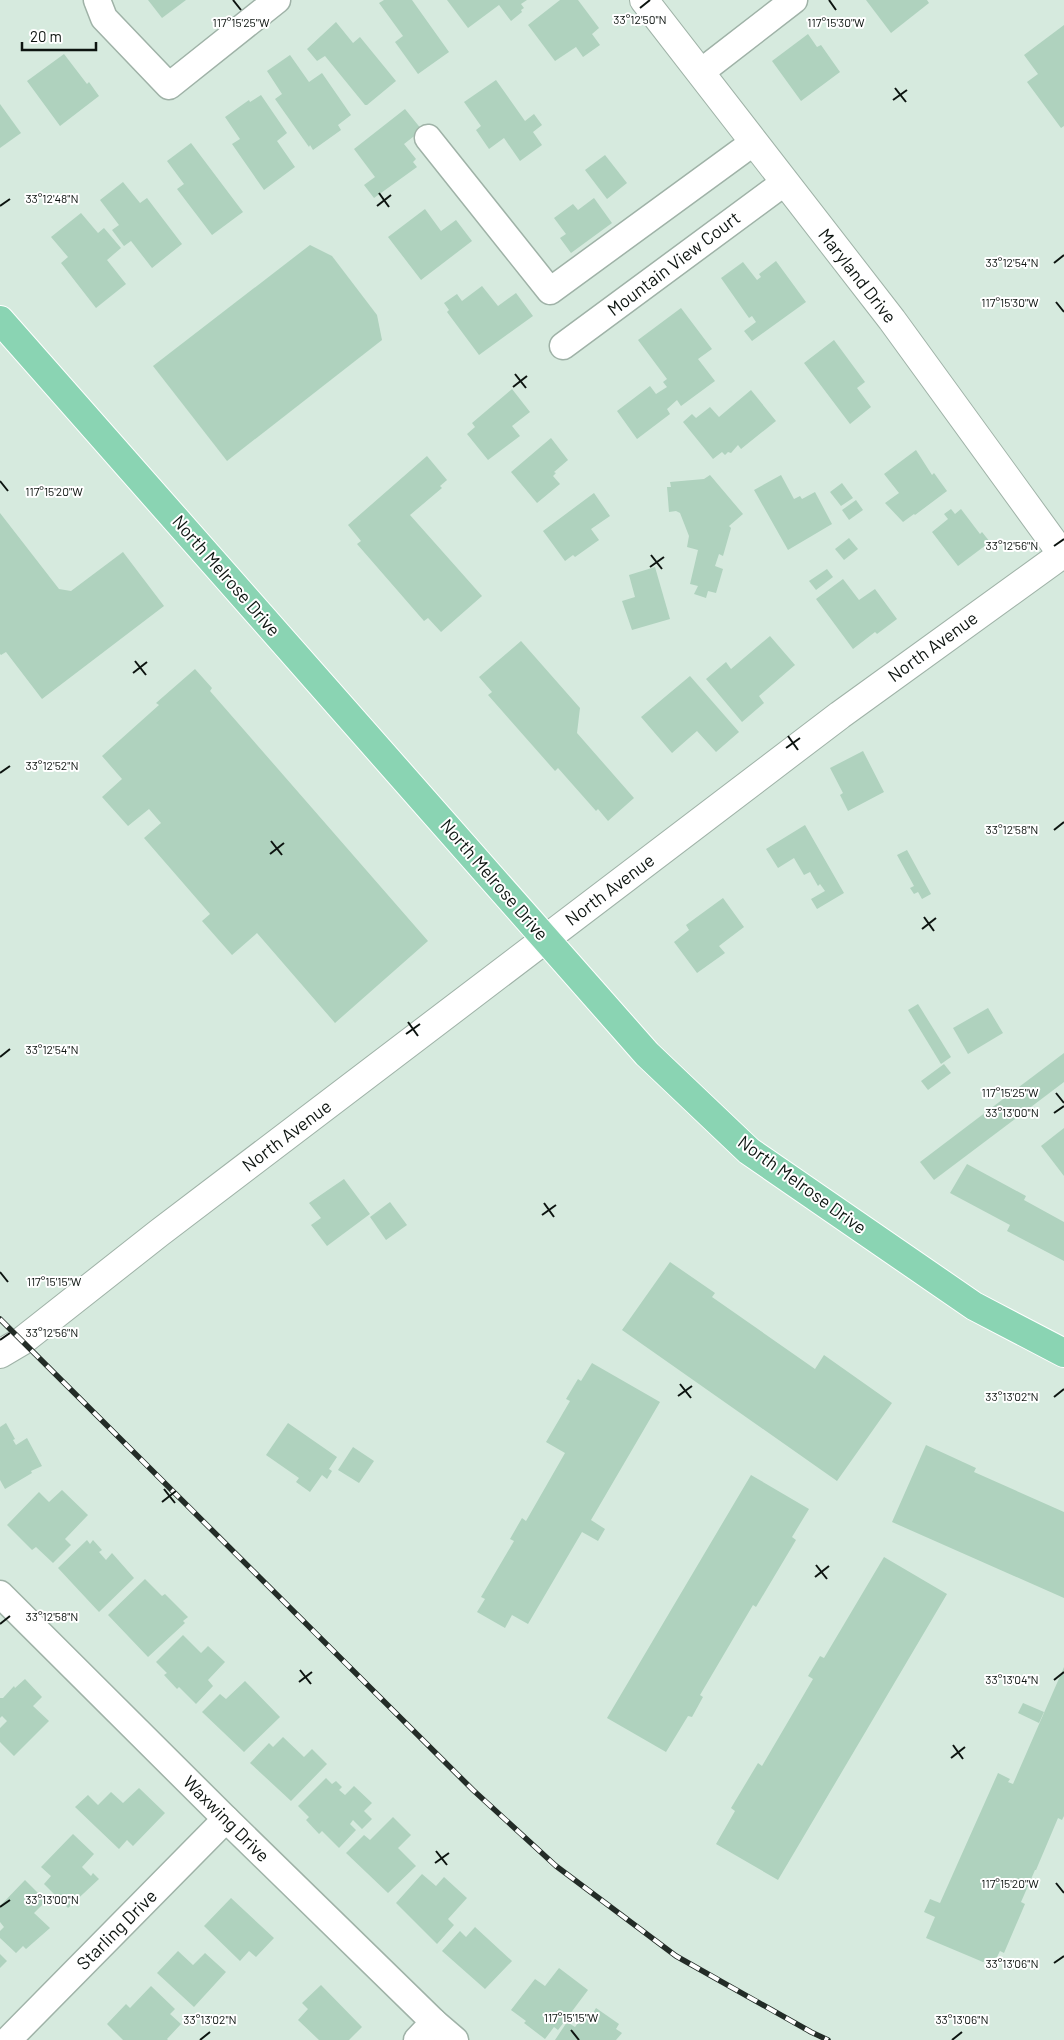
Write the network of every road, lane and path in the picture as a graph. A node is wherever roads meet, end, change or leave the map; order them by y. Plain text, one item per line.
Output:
1 (97, 0) edge
2 (276, 0) edge
3 (644, 0) edge
4 (794, 0) edge
5 (700, 72) junction
6 (428, 138) dead end
7 (754, 142) junction
8 (785, 182) junction
9 (0, 320) edge
10 (563, 346) dead end
11 (1063, 554) edge
12 (546, 939) junction
13 (1064, 1353) edge
14 (0, 1354) edge
15 (4, 1606) edge
16 (226, 1819) junction
17 (425, 2031) edge
18 (8, 2040) edge
19 (455, 2040) edge

1 - 2 street
3 - 5 main road, Maryland Drive
4 - 5 street
5 - 7 main road, Maryland Drive
6 - 7 street
7 - 8 main road, Maryland Drive
8 - 10 street, Mountain View Court
8 - 11 main road, Maryland Drive
9 - 12 main road, North Melrose Drive
11 - 12 main road, North Avenue
12 - 13 main road, North Melrose Drive
12 - 14 main road, North Avenue
15 - 16 street, Waxwing Drive
16 - 17 street, Waxwing Drive
16 - 18 street, Starling Drive
17 - 19 street, Waxwing Drive

